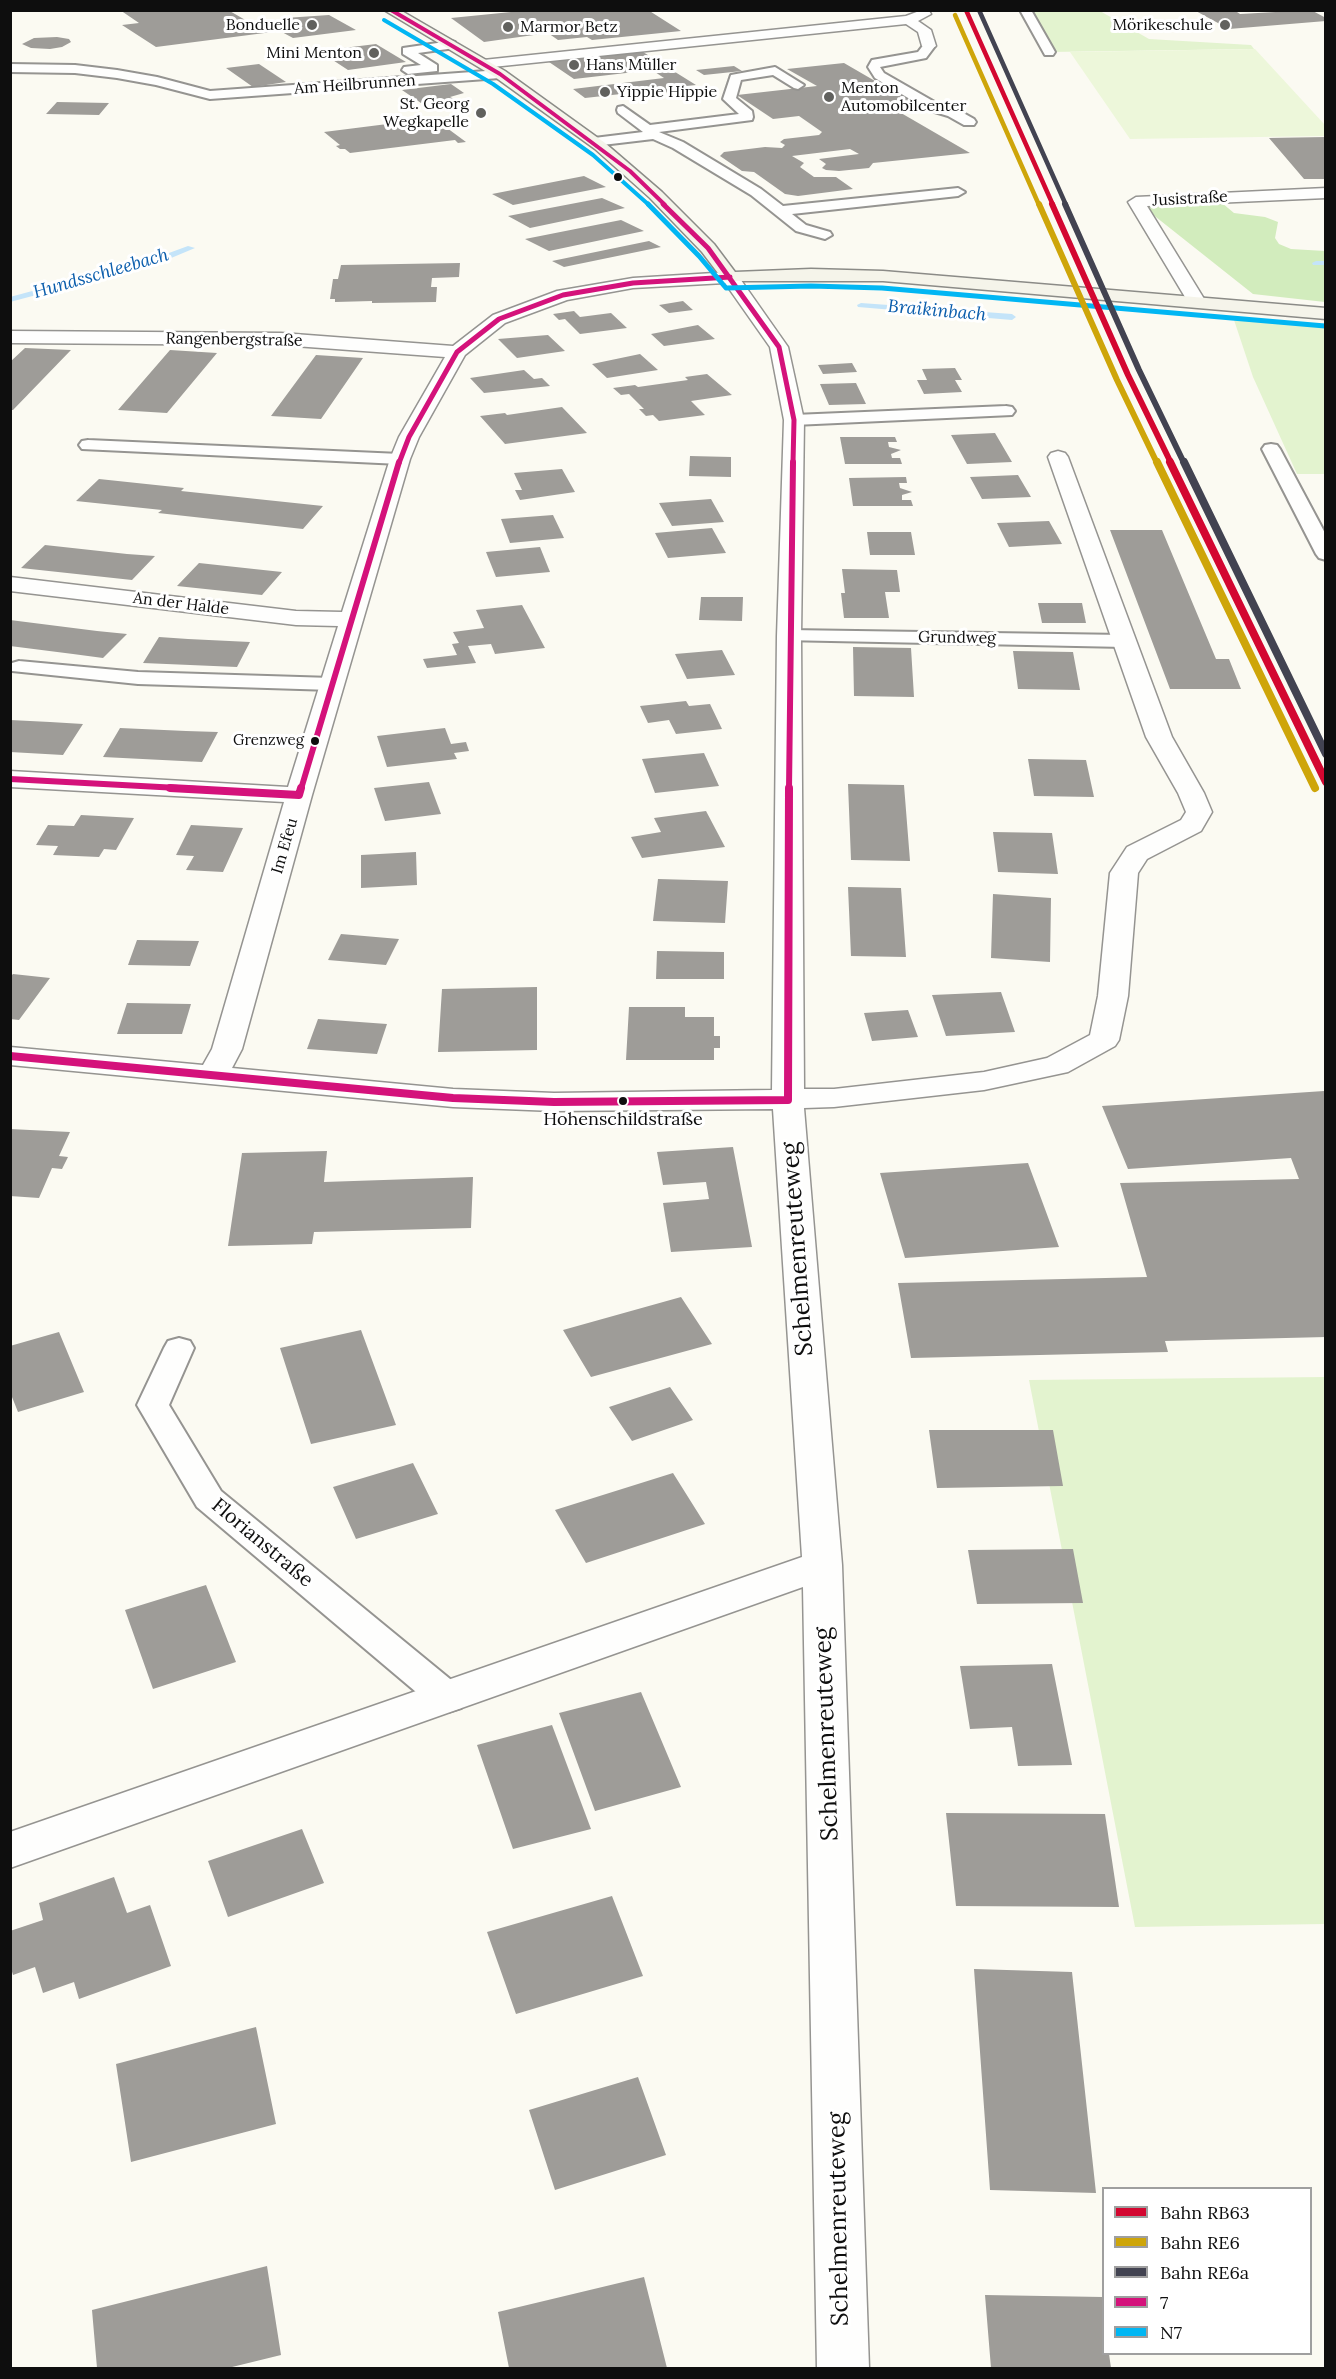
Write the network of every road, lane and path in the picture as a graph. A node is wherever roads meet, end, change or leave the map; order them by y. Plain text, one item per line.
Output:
1 (390, 10) edge
2 (1025, 10) edge
3 (924, 14) dead end
4 (908, 20) junction
5 (451, 45) junction
6 (929, 46) joint
7 (1049, 52) dead end
8 (483, 64) junction
9 (10, 68) edge
10 (500, 74) junction
11 (360, 80) junction
12 (798, 85) dead end
13 (373, 99) dead end
14 (623, 110) dead end
15 (969, 122) dead end
16 (651, 132) junction
17 (594, 142) junction
18 (958, 192) dead end
19 (1326, 193) edge
20 (781, 211) junction
21 (825, 235) dead end
22 (730, 277) junction
23 (1197, 302) junction
24 (1326, 314) edge
25 (10, 337) edge
26 (457, 352) junction
27 (1006, 411) dead end
28 (794, 420) junction
29 (88, 445) dead end
30 (1270, 449) dead end
31 (1058, 457) dead end
32 (400, 459) junction
33 (1326, 554) edge
34 (10, 584) edge
35 (352, 619) junction
36 (789, 636) junction
37 (1125, 641) junction
38 (19, 667) dead end
39 (332, 684) junction
40 (10, 779) edge
41 (299, 795) junction
42 (10, 1056) edge
43 (214, 1073) junction
44 (788, 1100) junction
45 (179, 1348) dead end
46 (822, 1565) junction
47 (448, 1698) junction
48 (10, 1850) edge
49 (843, 2368) edge

1 - 5 street
2 - 7 lane
3 - 4 street
4 - 6 street
4 - 8 street
5 - 8 street
5 - 11 lane
6 - 15 lane
8 - 10 street
9 - 11 lane, Am Heilbrunnen
10 - 11 lane, Am Heilbrunnen
10 - 17 street
11 - 13 lane
12 - 16 lane
14 - 16 lane
16 - 17 lane
16 - 20 lane
17 - 22 street
18 - 20 lane
19 - 23 street, Jusistraße
20 - 21 lane
22 - 23 street
22 - 26 street, Im Efeu
22 - 28 street
23 - 24 street
25 - 26 street, Rangenbergstraße
26 - 32 street, Im Efeu
27 - 28 lane
28 - 36 street
29 - 32 lane
30 - 33 lane
31 - 37 street
32 - 35 street, Im Efeu
34 - 35 street, An der Halde
35 - 39 street, Im Efeu
36 - 37 lane, Grundweg
36 - 44 street
37 - 44 street
38 - 39 lane
39 - 41 street, Im Efeu
40 - 41 street
41 - 43 street, Im Efeu
42 - 43 street
43 - 44 street
44 - 46 street, Schelmenreuteweg
45 - 47 lane, Florianstraße
46 - 47 street
46 - 49 street, Schelmenreuteweg
47 - 48 street

